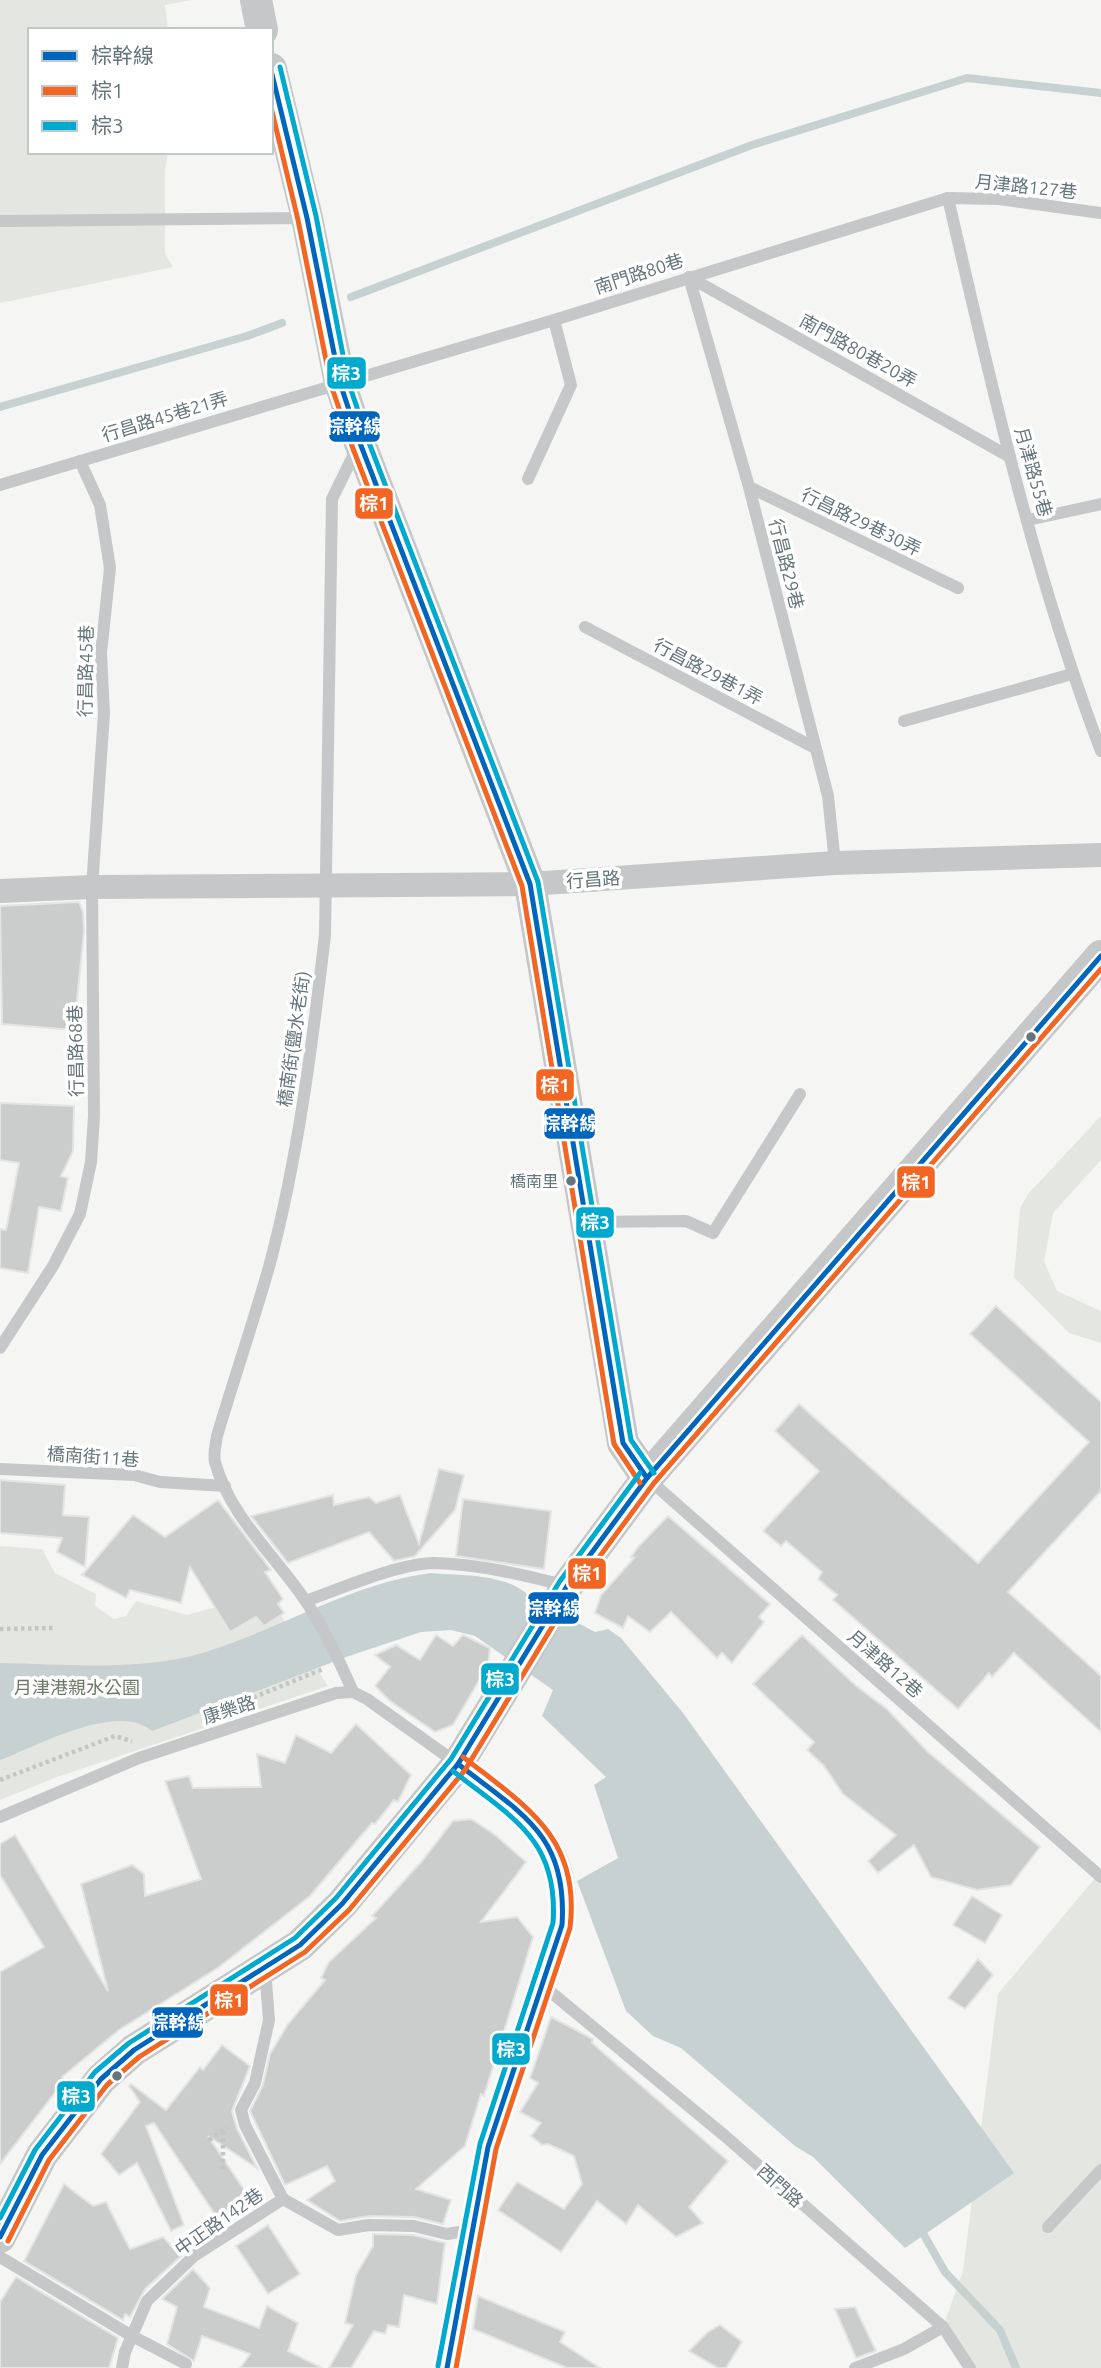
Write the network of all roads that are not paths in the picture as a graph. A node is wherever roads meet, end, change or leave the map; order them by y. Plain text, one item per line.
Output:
1 (256, 0) edge
2 (262, 28) edge
3 (273, 77) edge
4 (947, 198) junction
5 (1101, 213) edge
6 (307, 218) junction
7 (0, 221) edge
8 (689, 276) junction
9 (554, 320) junction
10 (340, 383) junction
11 (359, 443) junction
12 (1010, 457) junction
13 (80, 461) junction
14 (528, 480) dead end
15 (0, 485) edge
16 (749, 487) junction
17 (1101, 504) edge
18 (1028, 520) junction
19 (958, 588) dead end
20 (585, 627) dead end
21 (1072, 674) junction
22 (904, 721) dead end
23 (815, 748) junction
24 (1101, 751) edge
25 (1101, 855) edge
26 (835, 863) junction
27 (530, 884) junction
28 (325, 886) junction
29 (92, 887) junction
30 (0, 891) edge
31 (1101, 956) edge
32 (800, 1094) dead end
33 (587, 1222) junction
34 (0, 1348) edge
35 (0, 1469) edge
36 (647, 1478) junction
37 (225, 1486) junction
38 (567, 1586) junction
39 (307, 1604) junction
40 (353, 1692) junction
41 (466, 1754) junction
42 (0, 1817) edge
43 (1101, 1877) edge
44 (265, 1969) junction
45 (541, 1984) junction
46 (1101, 2170) edge
47 (283, 2199) junction
48 (1048, 2227) dead end
49 (472, 2230) junction
50 (0, 2237) edge
51 (0, 2257) edge
52 (943, 2327) junction
53 (132, 2336) junction
54 (187, 2364) dead end
55 (122, 2368) edge
56 (447, 2368) edge
57 (855, 2368) edge
58 (970, 2368) edge

1 - 2 street
3 - 6 street
4 - 5 lane, 月津路127巷
4 - 8 lane, 南門路80巷
4 - 12 lane, 月津路55巷
6 - 7 lane
6 - 10 street
8 - 9 lane, 南門路80巷
8 - 12 lane, 南門路80巷20弄
8 - 16 lane, 行昌路29巷
9 - 10 lane, 南門路80巷
9 - 14 lane
10 - 11 street
10 - 13 lane, 行昌路45巷21弄
11 - 27 street
11 - 28 lane, 橋南街(鹽水老街)
12 - 18 lane, 月津路55巷
13 - 15 lane, 行昌路45巷21弄
13 - 29 lane, 行昌路45巷
16 - 19 lane, 行昌路29巷30弄
16 - 23 lane, 行昌路29巷
17 - 18 lane
18 - 21 lane, 月津路55巷
20 - 23 lane, 行昌路29巷1弄
21 - 22 lane
21 - 24 lane, 月津路55巷
23 - 26 lane, 行昌路29巷
25 - 26 street, 行昌路
26 - 27 street, 行昌路
27 - 28 street, 行昌路
27 - 33 street
28 - 29 street, 行昌路
28 - 37 lane, 橋南街(鹽水老街)
29 - 30 street, 行昌路
29 - 34 lane, 行昌路68巷
31 - 36 street
32 - 33 lane
33 - 36 street
35 - 37 lane, 橋南街11巷
36 - 38 street
36 - 43 lane, 月津路12巷
37 - 39 lane, 橋南街(鹽水老街)
38 - 39 lane
38 - 41 street
39 - 40 lane, 橋南街(鹽水老街)
40 - 41 lane
40 - 42 lane, 康樂路
41 - 44 street
41 - 45 street
44 - 47 lane, 中正路142巷
44 - 50 street
45 - 49 street
45 - 52 lane, 西門路
46 - 48 lane
47 - 49 lane
47 - 53 lane, 中正路142巷
49 - 56 street
51 - 53 lane
52 - 57 lane
52 - 58 lane, 西門路
53 - 54 lane
53 - 55 lane, 中正路142巷

